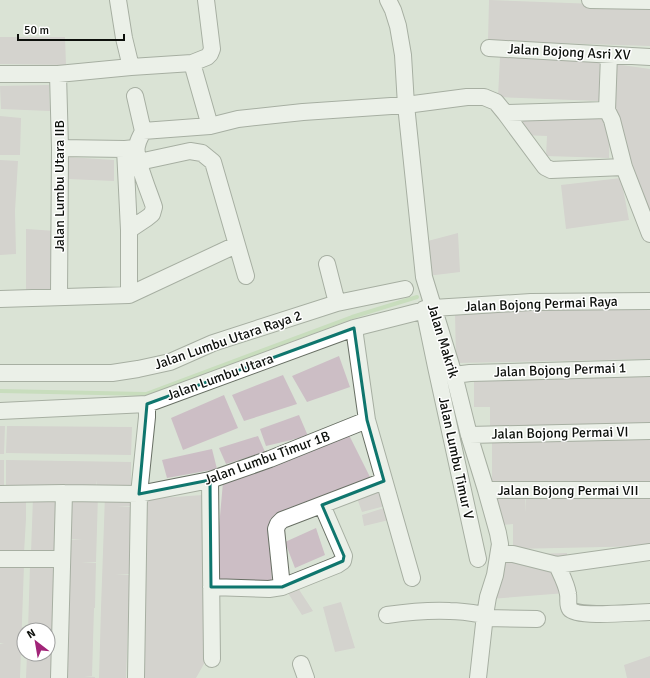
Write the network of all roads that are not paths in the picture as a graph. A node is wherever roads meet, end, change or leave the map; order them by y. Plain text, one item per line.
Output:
1 (118, 0) edge
2 (206, 0) edge
3 (388, 0) edge
4 (590, 0) edge
5 (650, 1) edge
6 (489, 48) dead end
7 (609, 55) junction
8 (650, 57) edge
9 (192, 63) junction
10 (131, 67) junction
11 (0, 74) edge
12 (58, 74) junction
13 (135, 96) dead end
14 (406, 105) junction
15 (607, 110) junction
16 (505, 113) junction
17 (210, 126) junction
18 (143, 131) junction
19 (60, 148) junction
20 (133, 153) junction
21 (624, 167) junction
22 (129, 230) junction
23 (650, 234) edge
24 (236, 245) junction
25 (327, 264) dead end
26 (246, 276) dead end
27 (405, 289) dead end
28 (129, 296) junction
29 (59, 297) junction
30 (0, 299) edge
31 (650, 301) edge
32 (337, 303) junction
33 (429, 309) junction
34 (354, 328) junction
35 (650, 368) edge
36 (0, 374) edge
37 (454, 375) junction
38 (147, 404) junction
39 (0, 411) edge
40 (367, 420) junction
41 (650, 431) edge
42 (469, 435) junction
43 (210, 480) junction
44 (384, 481) junction
45 (486, 490) junction
46 (650, 490) edge
47 (64, 493) junction
48 (0, 494) edge
49 (140, 494) junction
50 (322, 505) junction
51 (650, 552) edge
52 (499, 554) junction
53 (62, 559) junction
54 (478, 559) dead end
55 (0, 560) edge
56 (557, 565) junction
57 (412, 578) dead end
58 (211, 587) junction
59 (282, 587) junction
60 (650, 612) edge
61 (387, 615) dead end
62 (485, 616) junction
63 (537, 619) dead end
64 (212, 659) dead end
65 (59, 678) edge
66 (136, 678) edge
67 (478, 678) edge

1 - 10 street
2 - 9 street
3 - 14 street, Jalan Makrik
4 - 5 street
6 - 7 street, Jalan Bojong Asri XV
7 - 8 street, Jalan Bojong Asri XV
7 - 15 street
9 - 10 street
9 - 17 street
10 - 12 street
11 - 12 street
12 - 19 street, Jalan Lumbu Utara IIB
13 - 18 street
14 - 16 street
14 - 17 street
14 - 33 street, Jalan Makrik
15 - 16 street
15 - 21 street
16 - 21 street
17 - 18 street
18 - 20 street
19 - 20 street
19 - 29 street, Jalan Lumbu Utara IIB
20 - 22 street
20 - 22 street
20 - 24 street
21 - 23 street
22 - 28 street
24 - 26 street
24 - 28 street
25 - 32 street
27 - 32 street, Jalan Lumbu Utara Raya 2
28 - 29 street
29 - 30 street
31 - 33 street, Jalan Bojong Permai Raya
32 - 36 street, Jalan Lumbu Utara Raya 2
33 - 34 street, Jalan Lumbu Utara
33 - 37 street, Jalan Makrik
33 - 54 street, Jalan Lumbu Timur V
34 - 38 street, Jalan Lumbu Utara
34 - 40 street
35 - 37 street, Jalan Bojong Permai 1
37 - 42 street, Jalan Makrik
38 - 39 street, Jalan Lumbu Utara
38 - 49 street
40 - 43 street, Jalan Lumbu Timur 1B
40 - 44 street
41 - 42 street, Jalan Bojong Permai VI
42 - 45 street, Jalan Makrik
43 - 49 street, Jalan Lumbu Timur 1B
43 - 58 street
44 - 50 street
44 - 57 street
45 - 46 street, Jalan Bojong Permai VII
45 - 52 street, Jalan Makrik
47 - 48 street, Jalan Lumbu Timur 1B
47 - 49 street, Jalan Lumbu Timur 1B
47 - 53 street
49 - 66 street
50 - 59 street
50 - 59 street
51 - 56 street
52 - 56 street
52 - 62 street, Jalan Makrik
53 - 55 street
53 - 65 street
56 - 60 street
58 - 59 street
58 - 64 street
61 - 62 street
62 - 63 street
62 - 67 street, Jalan Makrik

